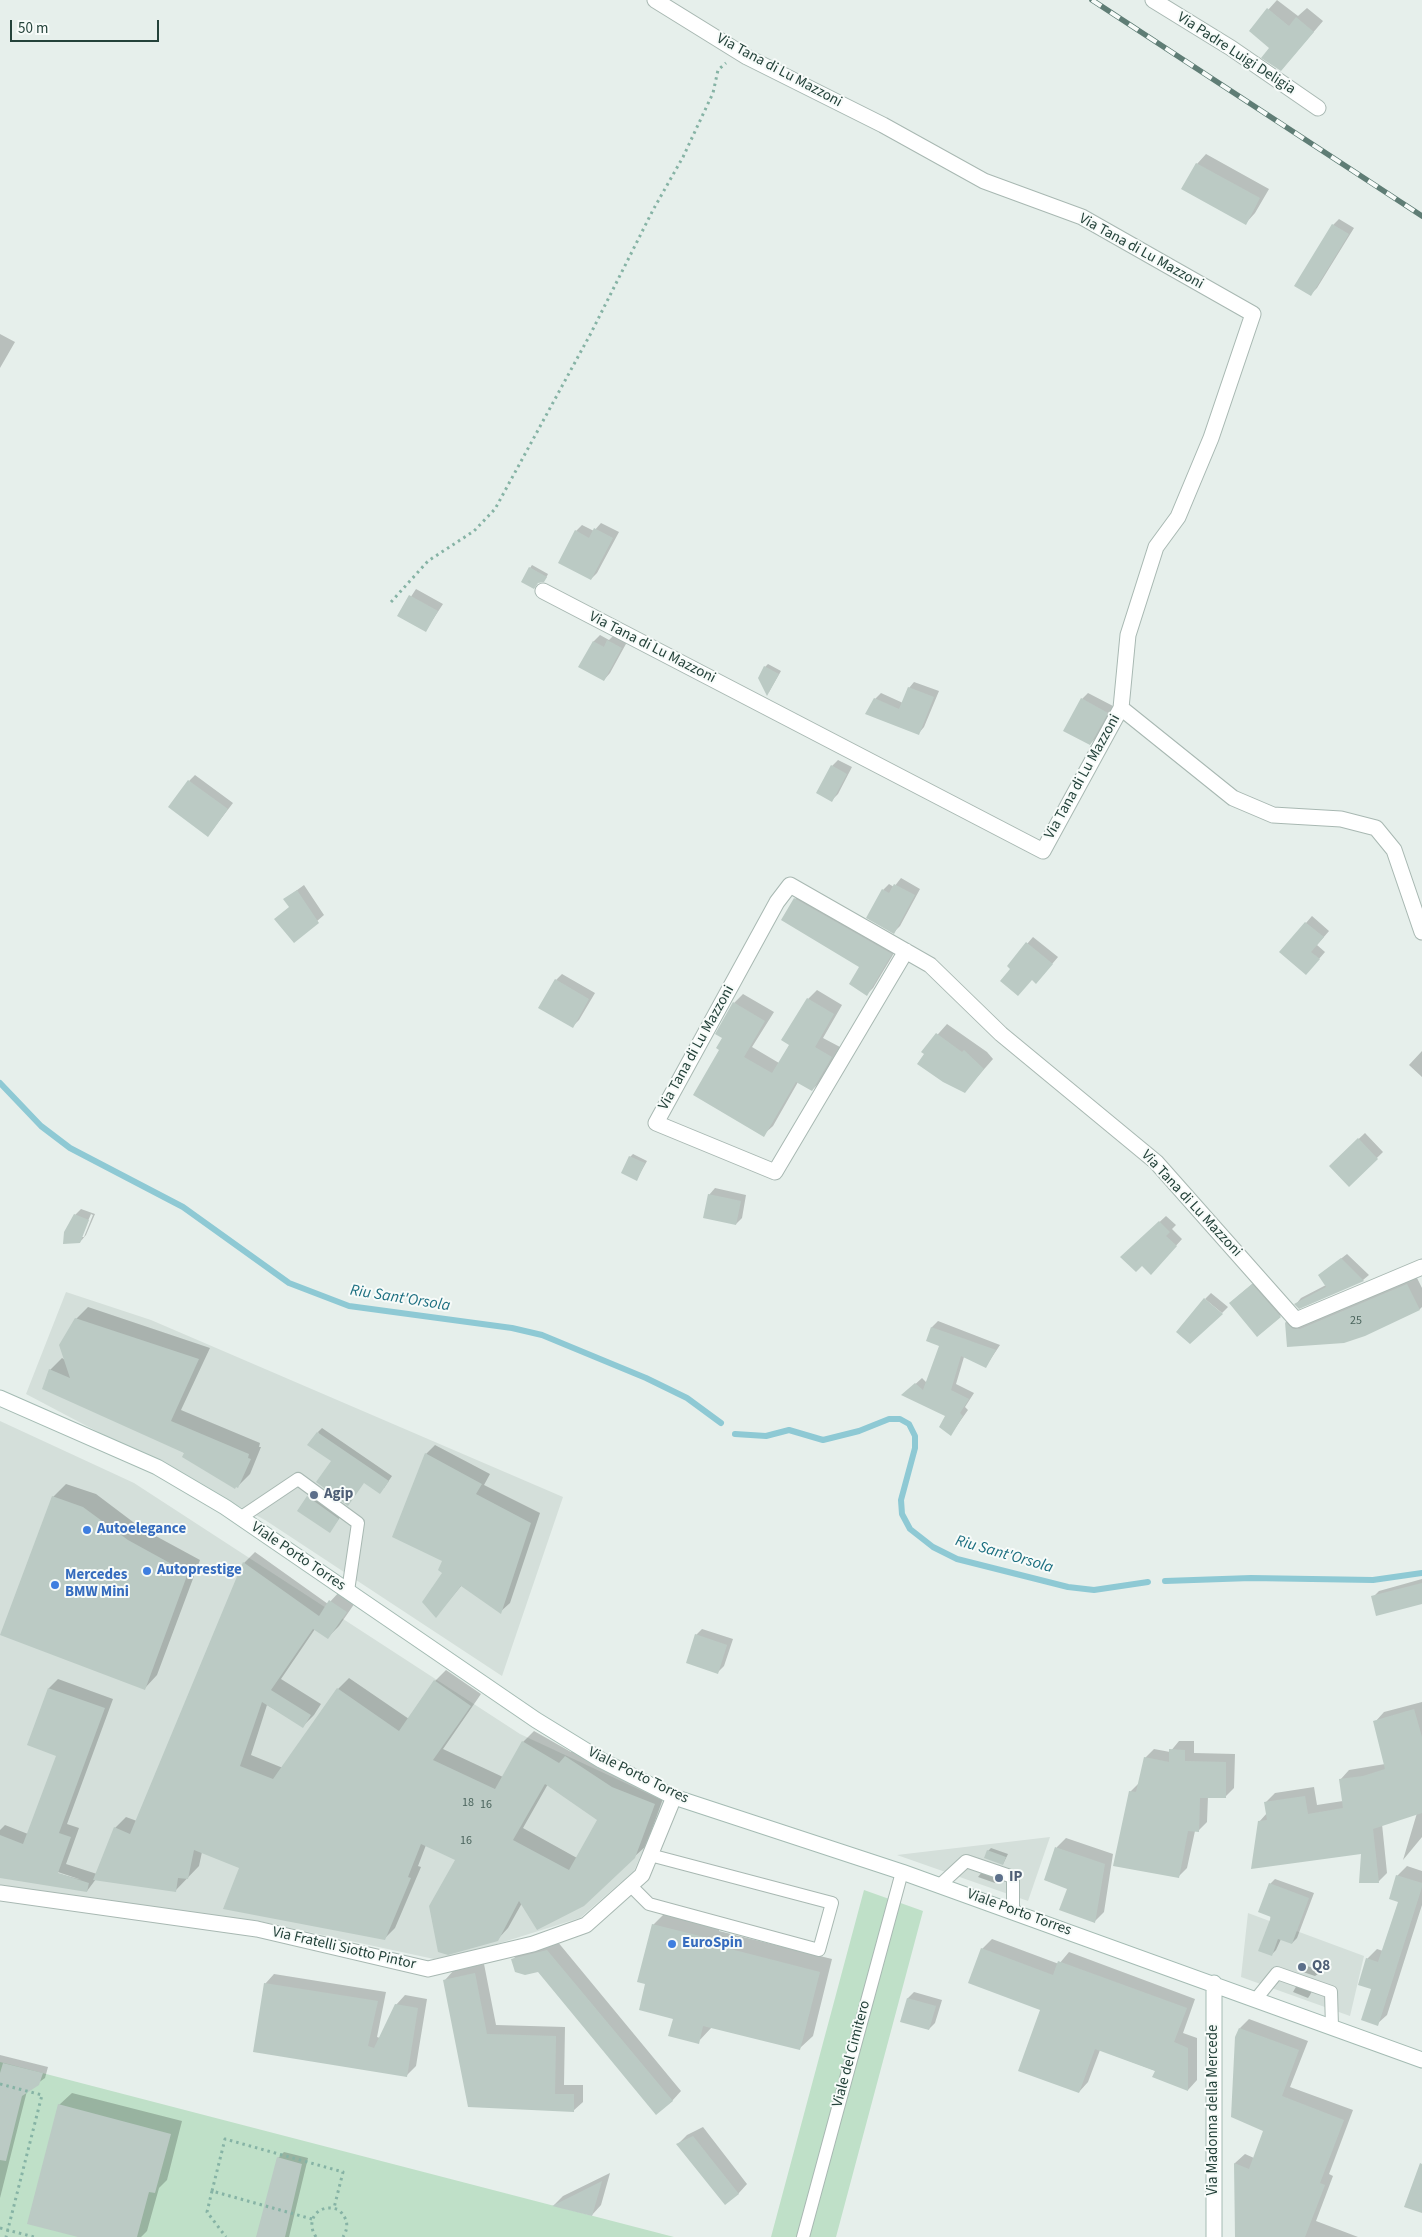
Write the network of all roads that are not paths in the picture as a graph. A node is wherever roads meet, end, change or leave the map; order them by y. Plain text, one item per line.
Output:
1 (655, 0) edge
2 (1153, 0) edge
3 (1318, 108) dead end
4 (543, 591) dead end
5 (1121, 708) junction
6 (1422, 932) edge
7 (906, 951) junction
8 (1422, 1268) edge
9 (0, 1398) edge
10 (240, 1518) junction
11 (348, 1591) junction
12 (674, 1797) junction
13 (650, 1855) junction
14 (902, 1872) junction
15 (630, 1885) junction
16 (940, 1885) junction
17 (0, 1893) edge
18 (1013, 1912) junction
19 (1214, 1983) junction
20 (1256, 1999) junction
21 (1332, 2027) junction
22 (1422, 2060) edge
23 (803, 2237) edge
24 (1214, 2237) edge

1 - 5 street, Via Tana di Lu Mazzoni
2 - 3 street, Via Padre Luigi Deligia
4 - 5 street, Via Tana di Lu Mazzoni
5 - 6 street, Via Tana di Lu Mazzoni
7 - 7 street, Via Tana di Lu Mazzoni
7 - 8 street, Via Tana di Lu Mazzoni
9 - 10 street, Viale Porto Torres
10 - 11 street, Viale Porto Torres
10 - 11 lane
11 - 12 street, Viale Porto Torres
12 - 13 street, Via Fratelli Siotto Pintor
12 - 14 street, Viale Porto Torres
13 - 15 street, Via Fratelli Siotto Pintor
13 - 15 lane
14 - 16 street, Viale Porto Torres
14 - 23 lane, Viale del Cimitero
15 - 17 street, Via Fratelli Siotto Pintor
16 - 18 street, Viale Porto Torres
16 - 18 lane
18 - 19 street, Viale Porto Torres
19 - 20 street, Viale Porto Torres
19 - 24 street, Via Madonna della Mercede
20 - 21 street, Viale Porto Torres
20 - 21 lane
21 - 22 street, Viale Porto Torres

